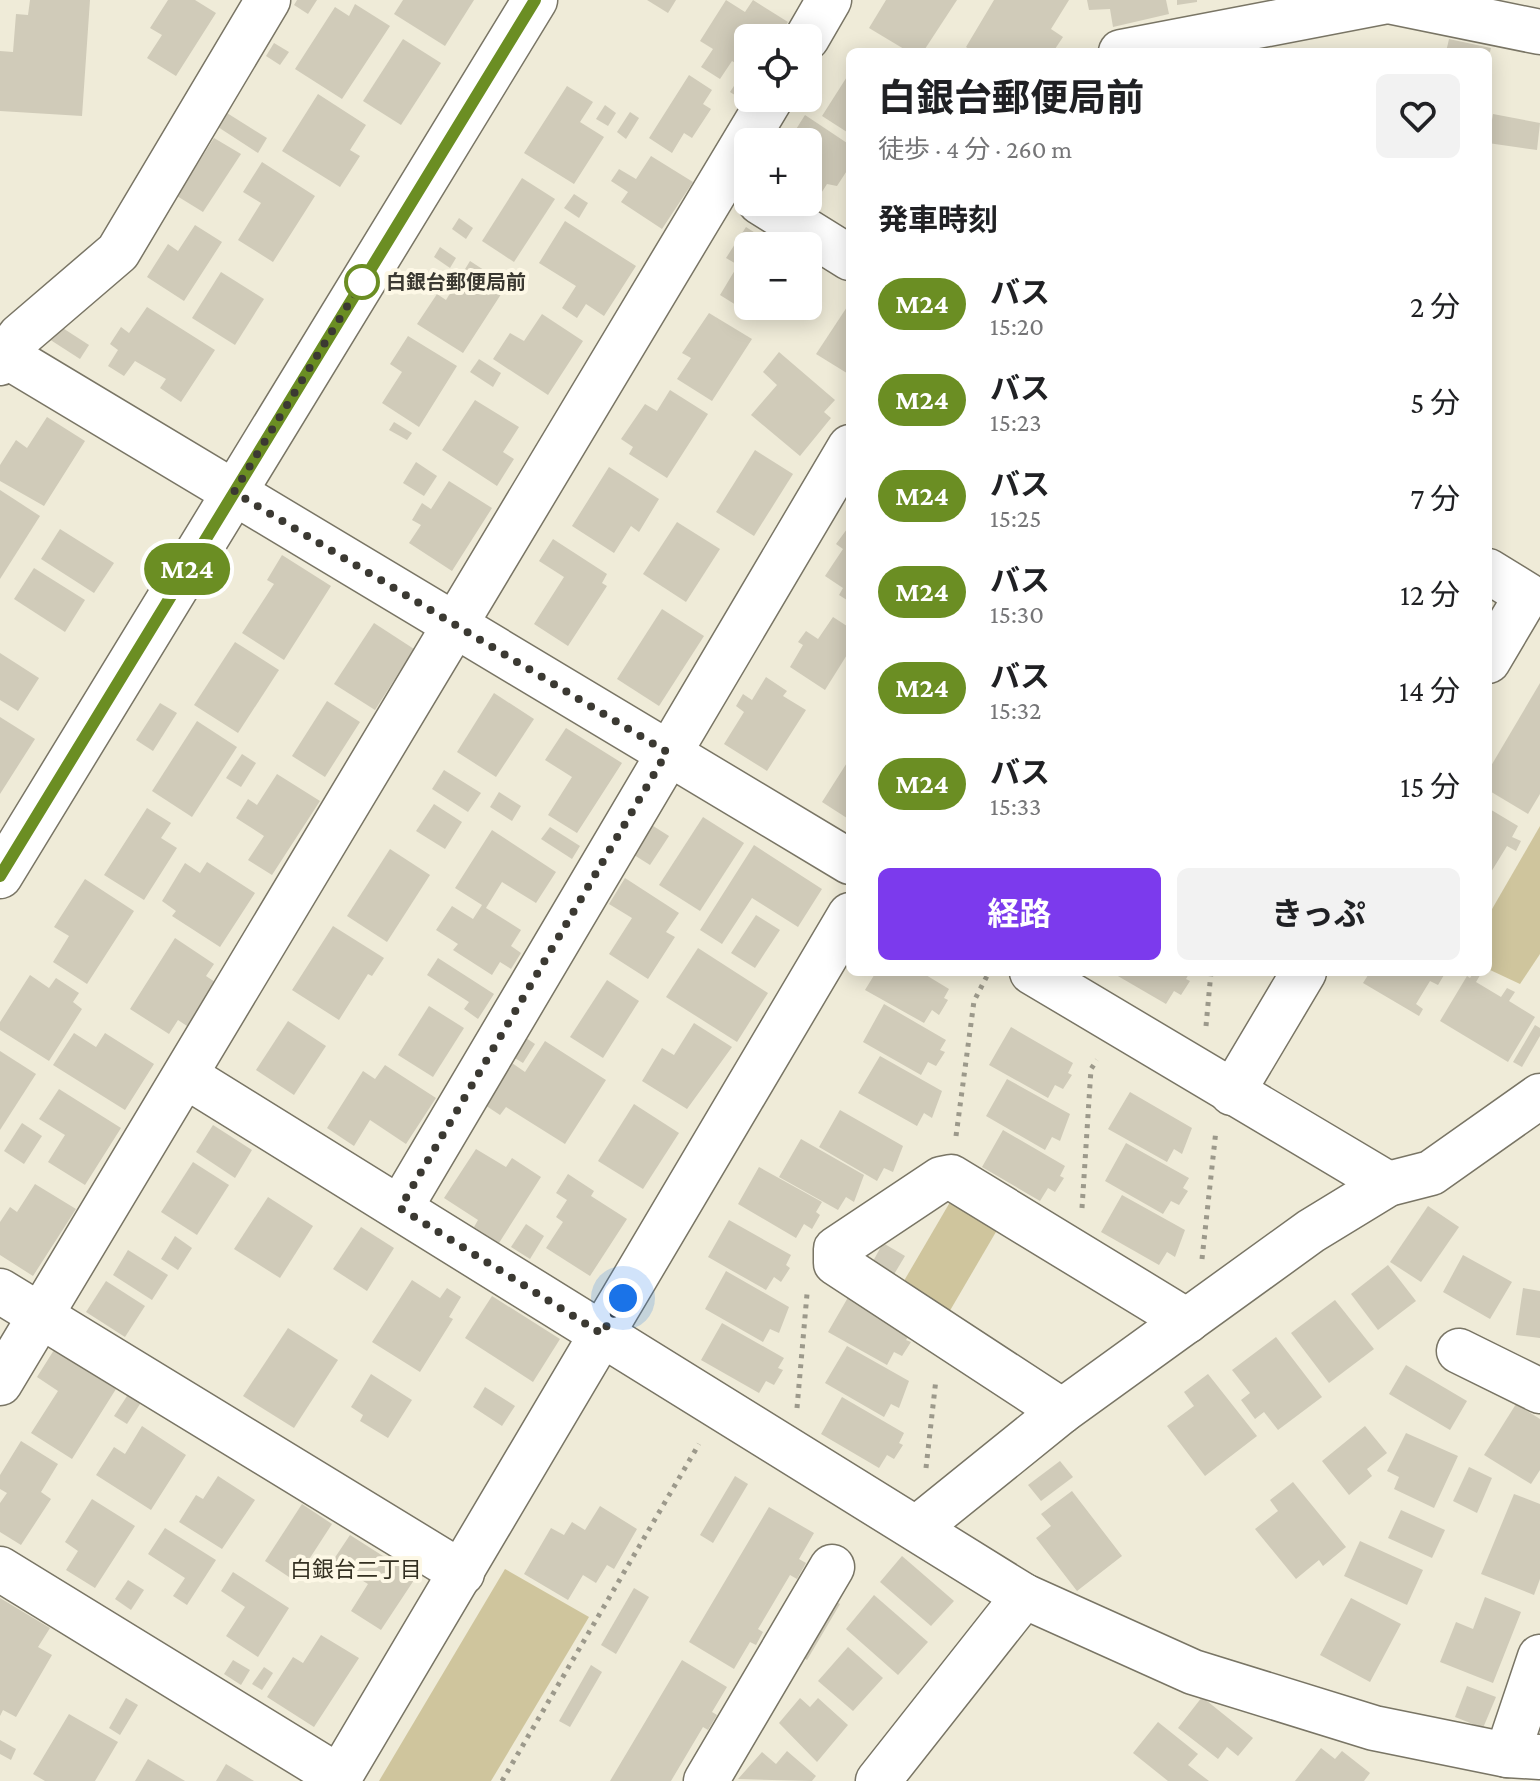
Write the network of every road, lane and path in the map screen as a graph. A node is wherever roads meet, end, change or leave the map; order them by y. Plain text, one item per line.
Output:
1 (268, 0) edge
2 (535, 0) edge
3 (829, 0) edge
4 (1276, 10) edge
5 (815, 24) edge
6 (1540, 32) edge
7 (1136, 48) edge
8 (734, 190) edge
9 (782, 216) edge
10 (846, 256) edge
11 (2, 357) edge
12 (846, 454) edge
13 (234, 492) junction
14 (1492, 573) edge
15 (456, 626) junction
16 (1492, 654) edge
17 (667, 752) junction
18 (846, 860) edge
19 (0, 876) edge
20 (846, 922) edge
21 (987, 976) edge
22 (1038, 976) edge
23 (1211, 976) edge
24 (1302, 976) edge
25 (1205, 1032) dead end
26 (1102, 1051) dead end
27 (186, 1076) junction
28 (1540, 1096) edge
29 (1224, 1109) junction
30 (951, 1177) junction
31 (1388, 1184) junction
32 (400, 1208) junction
33 (1078, 1255) junction
34 (836, 1263) junction
35 (0, 1291) edge
36 (40, 1316) junction
37 (1192, 1318) junction
38 (942, 1331) junction
39 (602, 1334) junction
40 (1459, 1351) dead end
41 (0, 1383) edge
42 (1540, 1391) edge
43 (720, 1408) junction
44 (1062, 1411) junction
45 (793, 1453) junction
46 (921, 1524) junction
47 (832, 1567) dead end
48 (0, 1569) edge
49 (462, 1573) junction
50 (1024, 1596) junction
51 (1540, 1657) edge
52 (1524, 1756) edge
53 (338, 1779) edge
54 (502, 1781) edge
55 (706, 1781) edge
56 (878, 1781) edge

1 - 11 street
2 - 13 street
3 - 5 street
4 - 6 street
4 - 7 street
8 - 15 street
9 - 10 street
11 - 13 street
12 - 17 street
13 - 15 street
13 - 19 street
14 - 16 street
15 - 17 street
15 - 27 street
17 - 18 street
17 - 32 street
20 - 39 street
21 - 30 path
22 - 29 street
23 - 25 path
24 - 29 street
26 - 33 path
27 - 32 street
27 - 36 street
28 - 31 street
29 - 31 street
29 - 37 path
30 - 33 street
30 - 34 street
31 - 37 street
32 - 39 street
33 - 37 street
34 - 38 street
34 - 45 path
35 - 36 street
36 - 41 street
36 - 49 street
37 - 44 street
38 - 44 street
38 - 46 path
39 - 43 street
39 - 49 street
40 - 42 street
43 - 45 street
43 - 54 path
44 - 46 street
45 - 46 street
46 - 50 street
47 - 55 street
48 - 53 street
49 - 53 street
50 - 52 street
50 - 56 street
51 - 52 street

